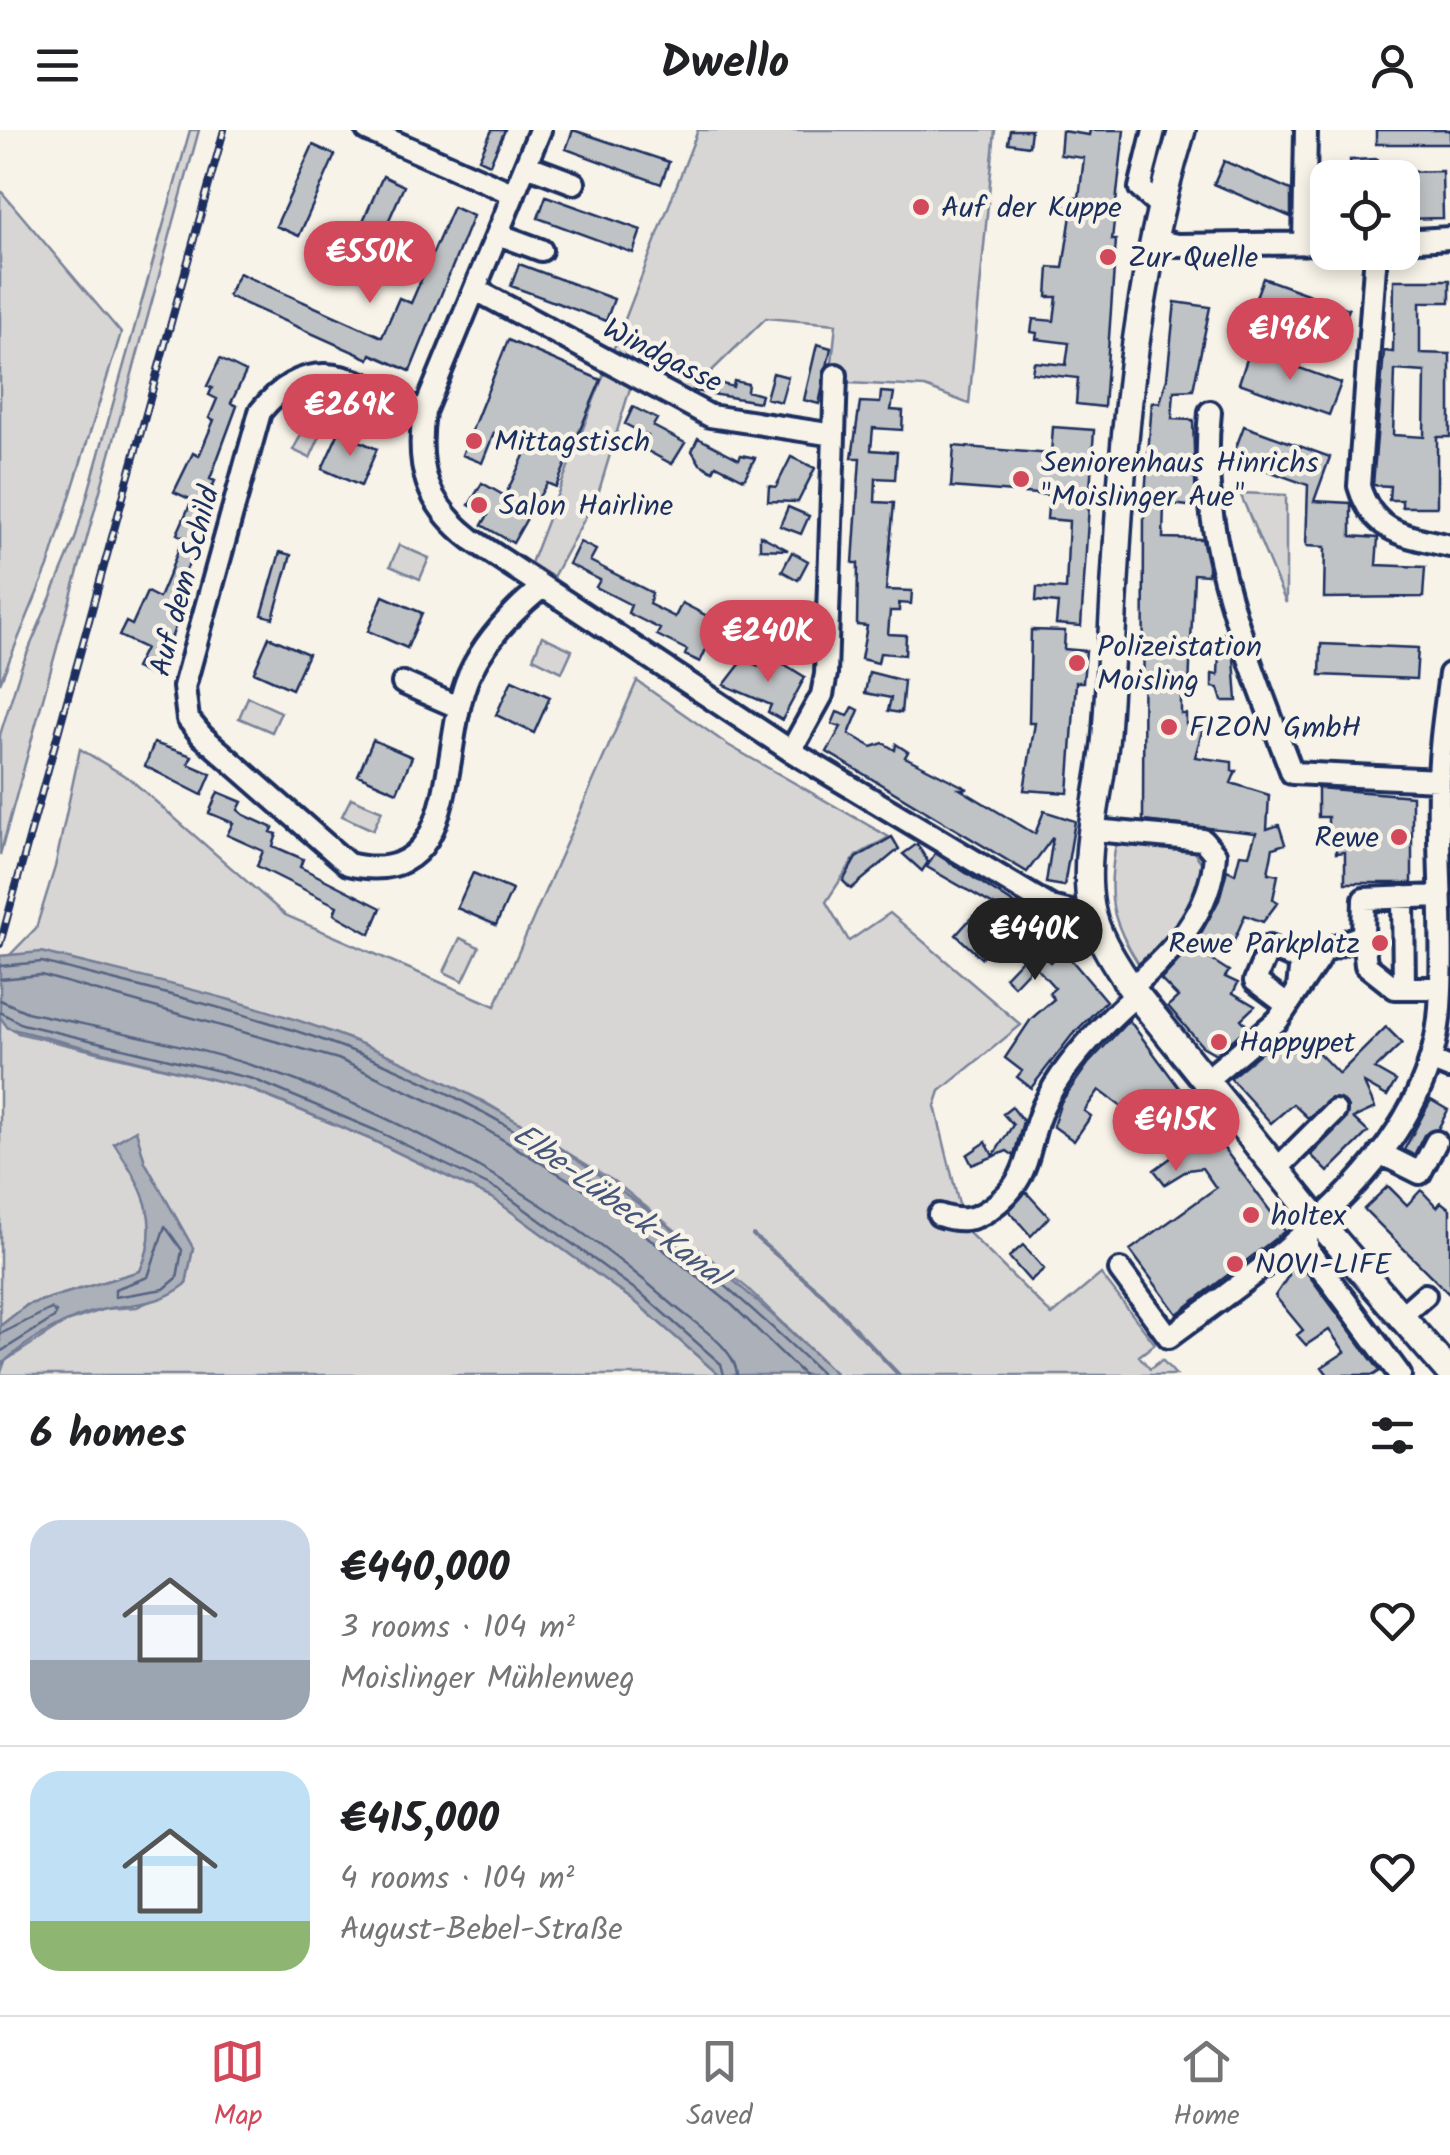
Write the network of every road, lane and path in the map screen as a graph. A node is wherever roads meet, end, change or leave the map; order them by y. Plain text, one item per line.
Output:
1 (367, 130) edge
2 (540, 130) edge
3 (1154, 130) edge
4 (1182, 130) edge
5 (1306, 130) edge
6 (526, 165) junction
7 (574, 183) dead end
8 (514, 194) junction
9 (1161, 207) junction
10 (498, 234) junction
11 (1450, 238) edge
12 (1153, 240) junction
13 (1420, 240) edge
14 (1304, 244) junction
15 (1310, 244) edge
16 (541, 250) dead end
17 (1375, 270) edge
18 (476, 290) junction
19 (836, 375) dead end
20 (424, 412) junction
21 (1210, 412) dead end
22 (834, 435) junction
23 (1450, 546) edge
24 (542, 587) junction
25 (1450, 674) edge
26 (403, 683) dead end
27 (458, 706) junction
28 (791, 751) junction
29 (1439, 780) junction
30 (1094, 830) junction
31 (1439, 896) junction
32 (1403, 898) junction
33 (1091, 910) junction
34 (1364, 935) junction
35 (1404, 988) junction
36 (1440, 988) junction
37 (1134, 992) junction
38 (1440, 1064) edge
39 (1206, 1081) junction
40 (1335, 1111) dead end
41 (1436, 1142) dead end
42 (1380, 1154) junction
43 (1277, 1169) junction
44 (1420, 1172) junction
45 (1441, 1182) dead end
46 (939, 1216) dead end
47 (1313, 1229) junction
48 (1120, 1270) dead end
49 (1424, 1296) dead end
50 (1400, 1317) junction
51 (1432, 1353) junction
52 (1450, 1372) edge
53 (1404, 1375) edge

1 - 8 street
2 - 6 street
3 - 9 street
4 - 9 main road
5 - 14 street
6 - 7 street
6 - 8 street
8 - 10 street
9 - 12 main road
10 - 16 street
10 - 18 street
11 - 13 street
12 - 14 street
12 - 30 main road
14 - 15 street
17 - 23 street
18 - 20 street
18 - 22 street, Windgasse
19 - 22 street
20 - 24 street
20 - 27 street, Auf dem Schild
21 - 29 street
22 - 28 street
24 - 27 street, Auf dem Schild
24 - 28 street
25 - 29 street
26 - 27 street
28 - 33 street
29 - 31 street
30 - 33 main road
30 - 37 street
31 - 32 street
31 - 36 street
32 - 34 street
32 - 35 street
33 - 37 main road
34 - 35 street
34 - 39 street
35 - 36 street
36 - 38 street
37 - 39 main road
37 - 46 street
38 - 42 street
39 - 43 main road
40 - 43 street
41 - 44 street
42 - 44 street
42 - 47 street
43 - 47 main road
44 - 45 street
47 - 48 street
47 - 50 main road
47 - 53 street
49 - 50 street
50 - 51 main road
51 - 52 main road
51 - 53 street

